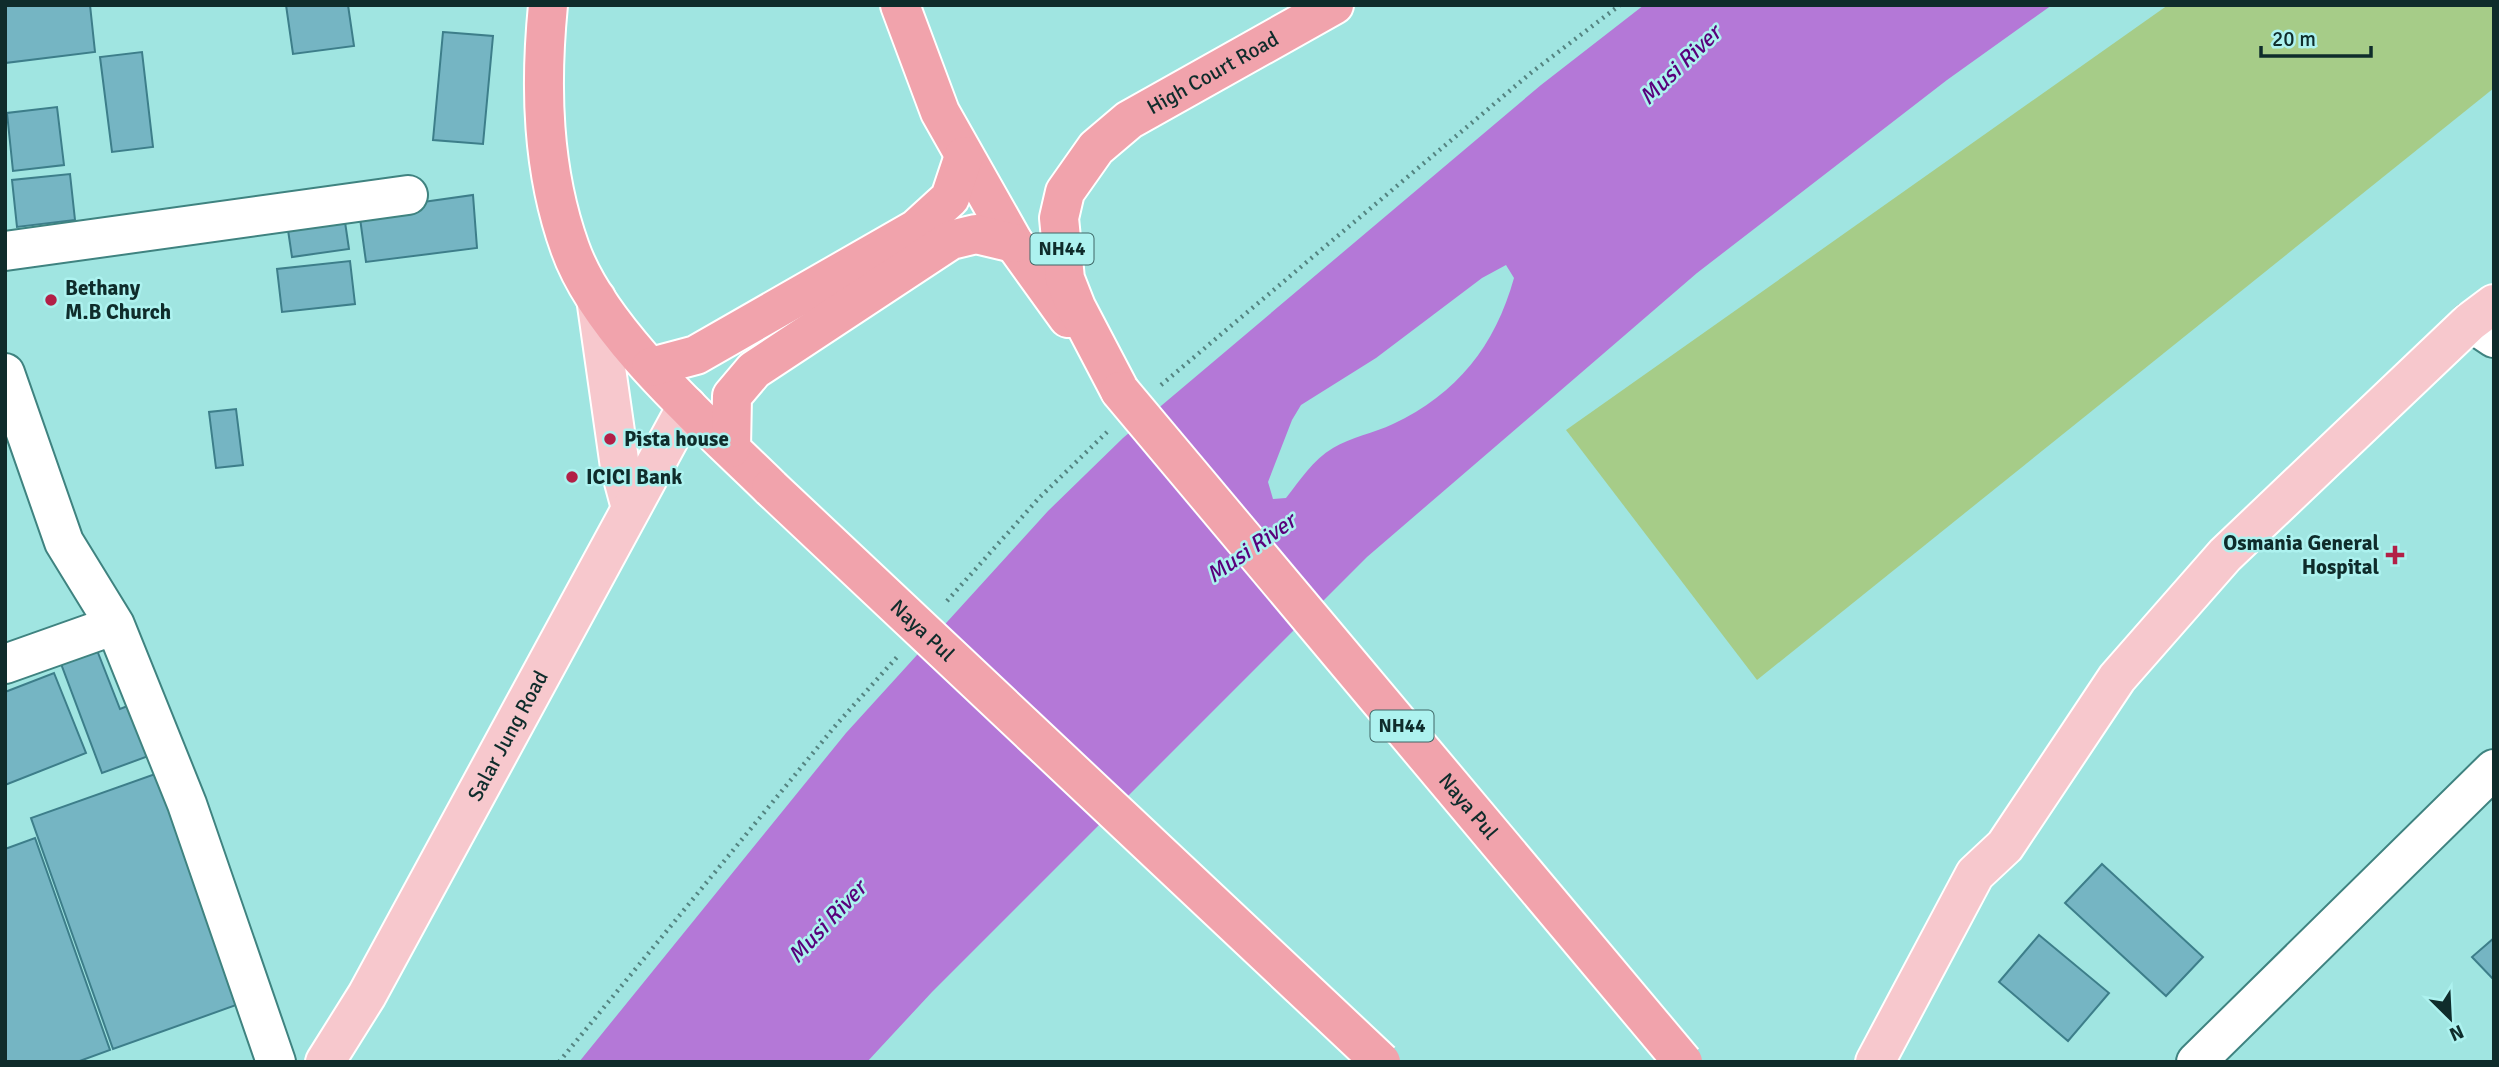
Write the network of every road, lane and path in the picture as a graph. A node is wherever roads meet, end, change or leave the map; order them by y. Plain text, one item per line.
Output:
1 (548, 5) edge
2 (900, 5) edge
3 (1334, 5) edge
4 (1620, 5) edge
5 (964, 156) junction
6 (408, 195) dead end
7 (1014, 243) junction
8 (5, 251) edge
9 (597, 298) junction
10 (2486, 321) edge
11 (651, 367) junction
12 (5, 373) edge
13 (1130, 402) junction
14 (687, 406) junction
15 (14, 427) edge
16 (731, 448) junction
17 (631, 508) junction
18 (937, 612) dead end
19 (115, 625) junction
20 (900, 653) dead end
21 (5, 664) edge
22 (2494, 769) edge
23 (2005, 846) junction
24 (276, 1062) edge
25 (325, 1062) edge
26 (559, 1062) edge
27 (1381, 1062) edge
28 (1684, 1062) edge
29 (1875, 1062) edge
30 (1904, 1062) edge
31 (2196, 1062) edge

1 - 9 highway, Naya Pul
2 - 5 highway
3 - 13 highway, High Court Road / NH44
4 - 13 path
5 - 7 highway, NH44
5 - 11 highway
6 - 8 street
7 - 13 highway
7 - 16 highway
9 - 11 highway, Naya Pul
9 - 17 main road
10 - 23 main road
11 - 14 highway, Naya Pul
12 - 15 street
13 - 18 path
13 - 28 highway, Naya Pul / NH44, bridge
14 - 16 highway, Naya Pul
14 - 17 main road, Salar Jung Road
15 - 19 street
16 - 27 highway, Naya Pul, bridge
17 - 25 main road, Salar Jung Road
19 - 21 street
19 - 24 street
20 - 26 path
22 - 31 street
23 - 29 main road
23 - 30 main road

